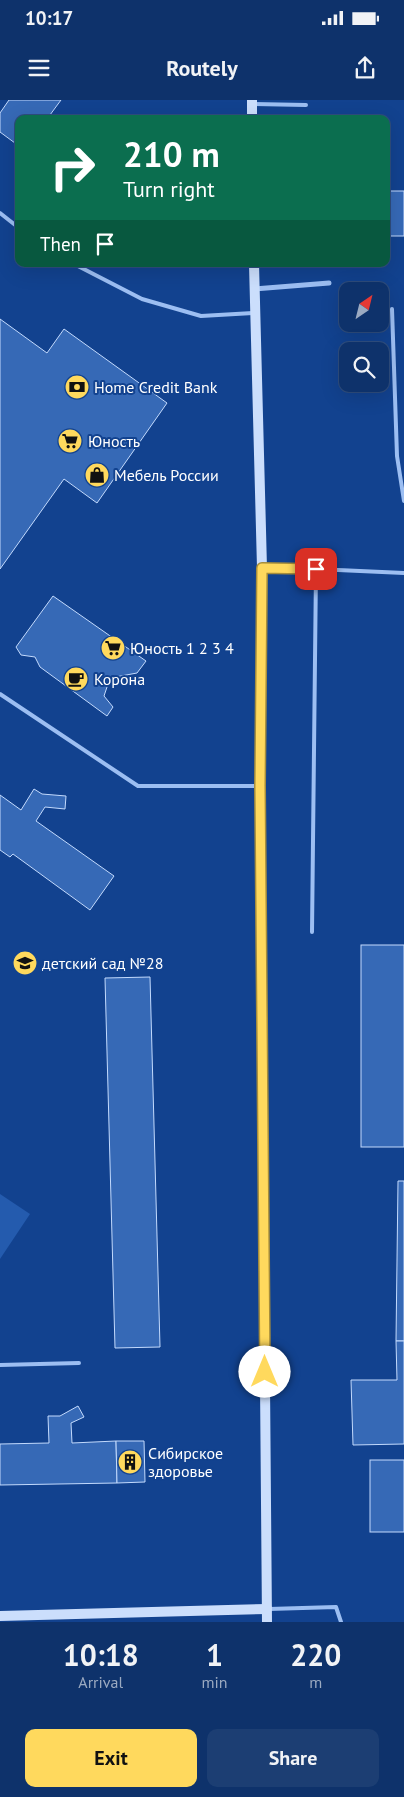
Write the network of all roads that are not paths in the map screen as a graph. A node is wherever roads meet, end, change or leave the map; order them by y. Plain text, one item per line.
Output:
1 (252, 102) edge
2 (306, 105) dead end
3 (252, 115) edge
4 (0, 213) edge
5 (15, 225) edge
6 (80, 267) edge
7 (254, 267) edge
8 (329, 283) dead end
9 (254, 289) junction
10 (392, 309) dead end
11 (254, 313) junction
12 (404, 501) edge
13 (262, 568) junction
14 (316, 569) junction
15 (404, 573) edge
16 (0, 694) edge
17 (260, 786) junction
18 (312, 932) dead end
19 (80, 1363) dead end
20 (0, 1365) edge
21 (267, 1609) junction
22 (0, 1616) edge
23 (267, 1622) edge
24 (340, 1622) edge

1 - 2 lane
1 - 3 main road
4 - 5 lane
6 - 11 lane
7 - 9 main road
8 - 9 street
9 - 11 main road
10 - 12 lane
11 - 13 main road
13 - 14 lane
13 - 17 main road
14 - 15 lane
14 - 18 lane
16 - 17 lane
17 - 21 main road
19 - 20 lane
21 - 22 main road
21 - 23 main road
21 - 24 lane

